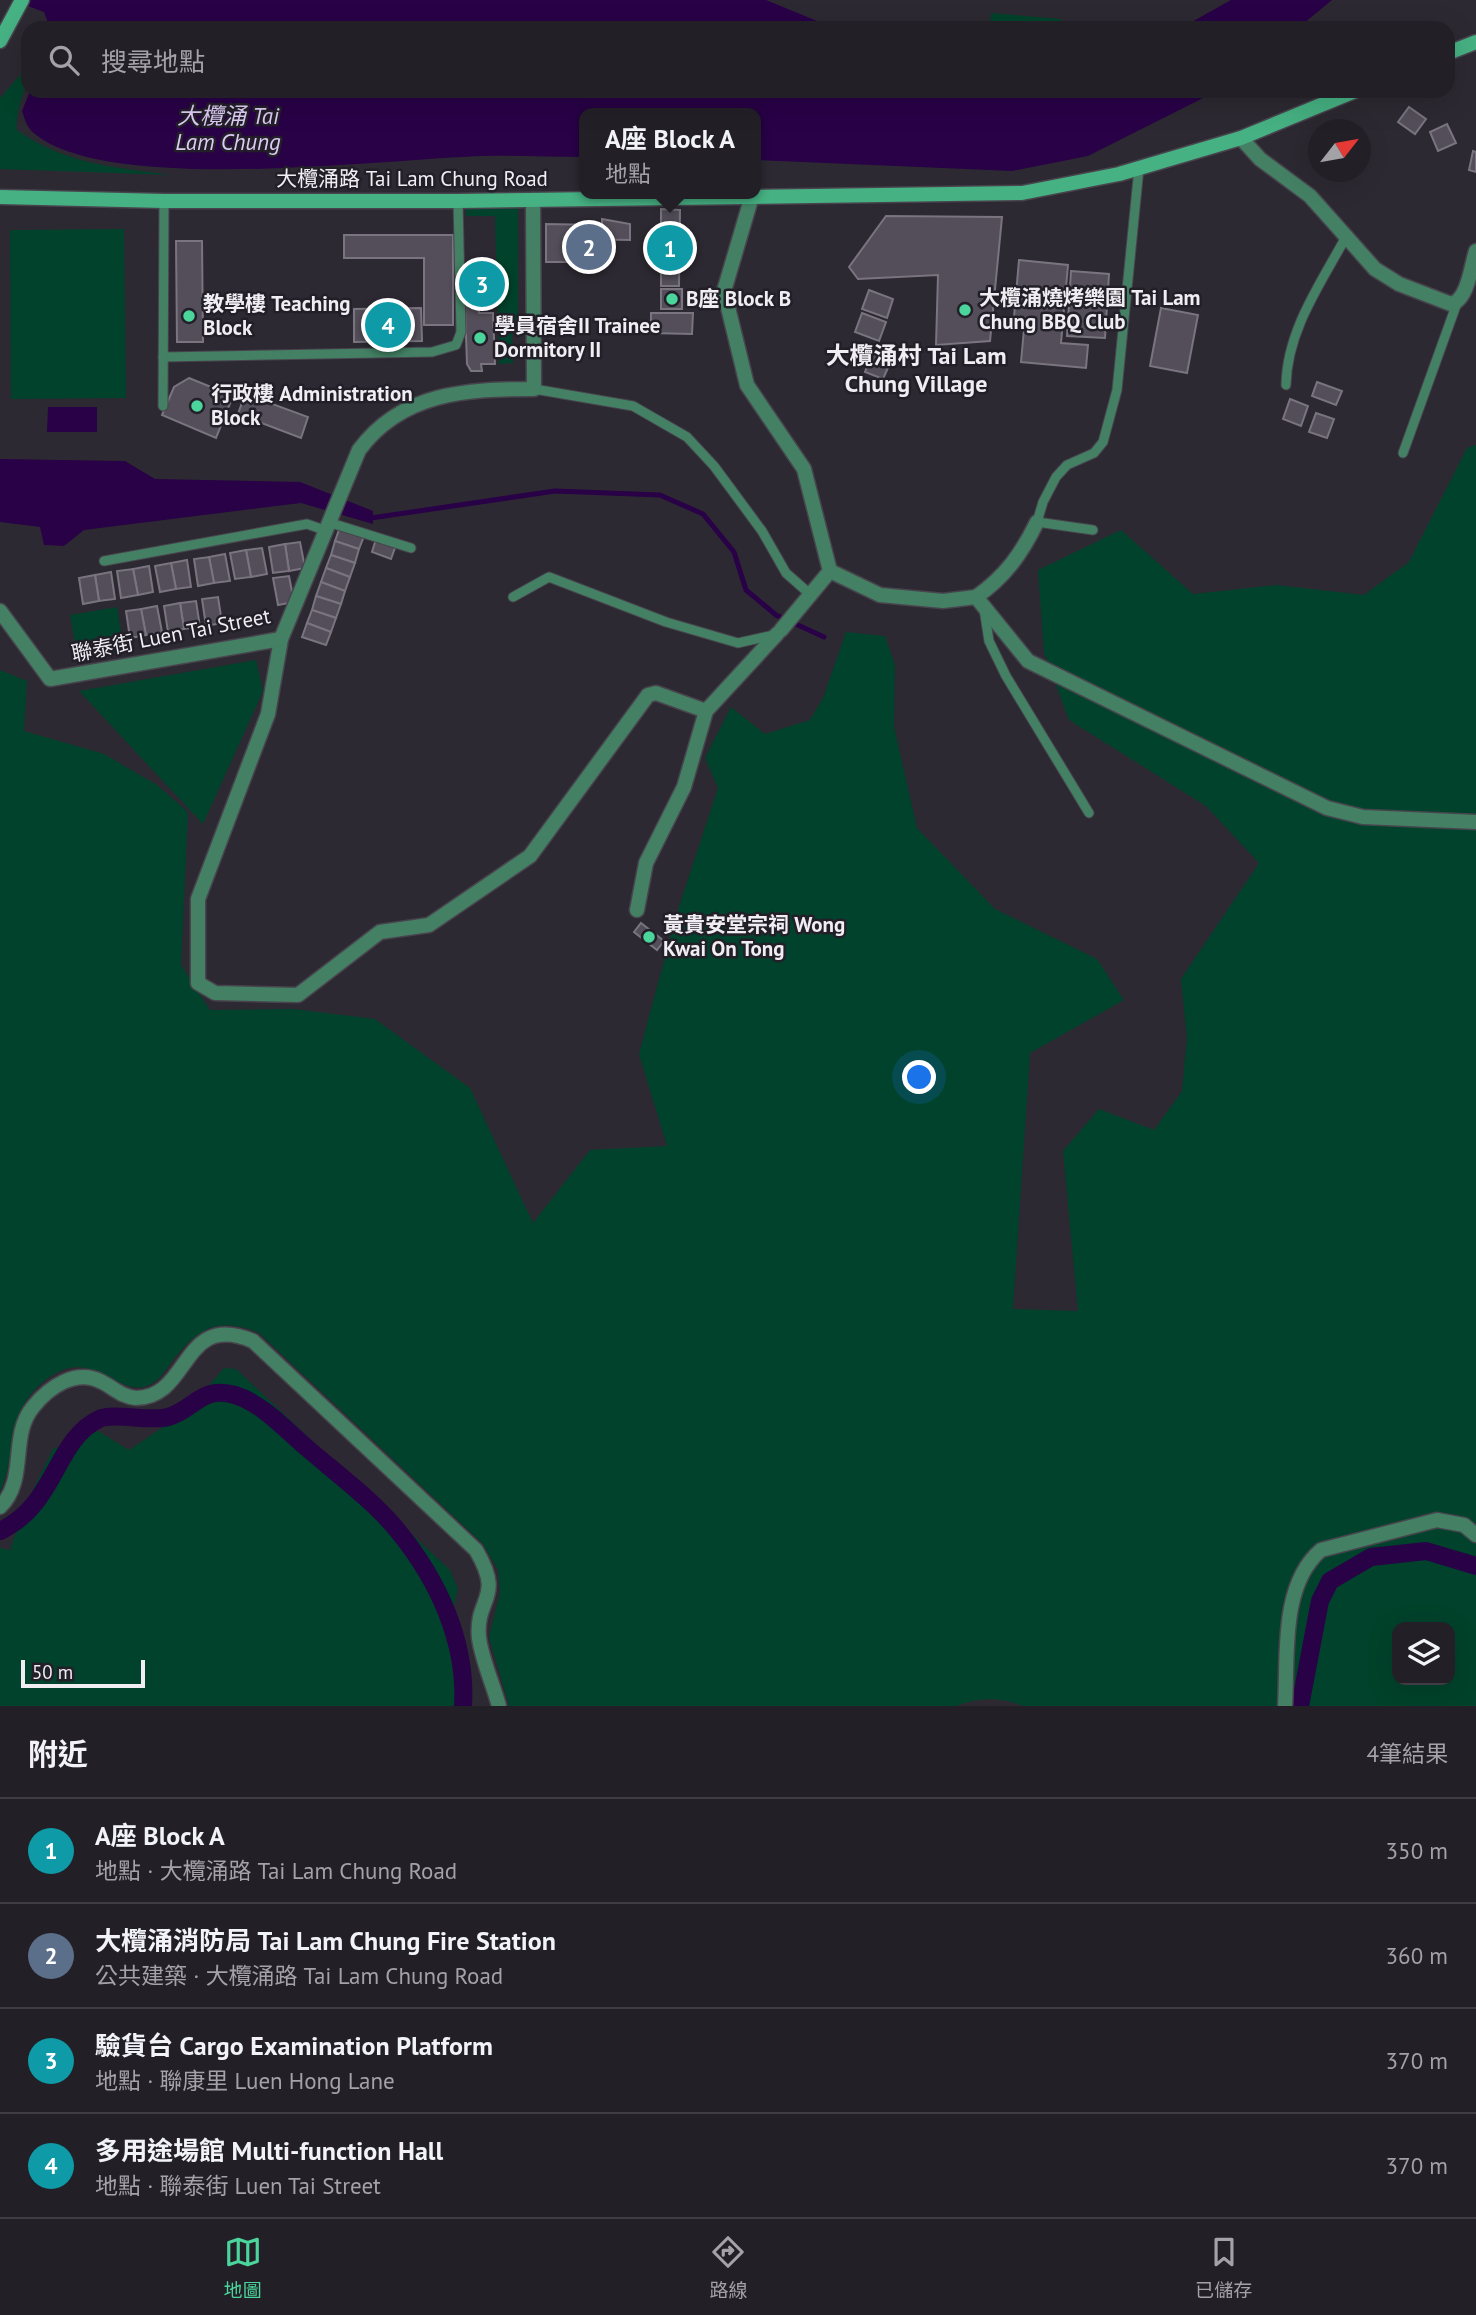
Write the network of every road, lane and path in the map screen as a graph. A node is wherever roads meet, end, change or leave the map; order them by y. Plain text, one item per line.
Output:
1 (20, 5) edge
2 (0, 41) edge
3 (1476, 41) edge
4 (1455, 50) edge
5 (1337, 98) edge
6 (1241, 138) junction
7 (1139, 168) junction
8 (761, 196) edge
9 (0, 197) edge
10 (588, 199) edge
11 (751, 199) edge
12 (533, 200) junction
13 (164, 201) junction
14 (458, 201) junction
15 (1347, 235) junction
16 (1476, 251) edge
17 (1457, 303) junction
18 (163, 356) junction
19 (1286, 385) dead end
20 (534, 389) junction
21 (163, 406) dead end
22 (1403, 453) dead end
23 (1037, 522) junction
24 (330, 523) junction
25 (1093, 530) dead end
26 (411, 548) dead end
27 (104, 561) dead end
28 (830, 571) junction
29 (513, 597) dead end
30 (807, 600) junction
31 (980, 602) junction
32 (0, 611) edge
33 (779, 632) junction
34 (281, 639) junction
35 (706, 711) junction
36 (1089, 813) dead end
37 (1476, 822) edge
38 (637, 910) dead end
39 (0, 1507) edge
40 (1476, 1535) edge
41 (499, 1706) edge
42 (1285, 1706) edge

1 - 2 street
3 - 4 street
5 - 6 street, 大欖涌路 Tai Lam Chung Road
6 - 7 street, 大欖涌路 Tai Lam Chung Road
6 - 15 street
7 - 8 street, 大欖涌路 Tai Lam Chung Road
7 - 23 lane
9 - 13 street, 大欖涌路 Tai Lam Chung Road
10 - 12 street, 大欖涌路 Tai Lam Chung Road
11 - 28 street
12 - 14 street, 大欖涌路 Tai Lam Chung Road
12 - 20 street
13 - 14 street, 大欖涌路 Tai Lam Chung Road
13 - 18 lane
14 - 18 lane
15 - 17 street
15 - 19 lane
16 - 17 street
17 - 22 lane
18 - 21 lane
20 - 24 street, 聯泰街 Luen Tai Street
20 - 30 lane
23 - 25 lane
23 - 31 street
24 - 26 lane
24 - 27 lane
24 - 34 street, 聯泰街 Luen Tai Street
28 - 30 street
28 - 31 street
29 - 33 lane
30 - 33 street
31 - 36 lane
31 - 37 street
32 - 34 street, 聯泰街 Luen Tai Street
33 - 35 street
34 - 35 street
35 - 38 street
39 - 41 street
40 - 42 street

